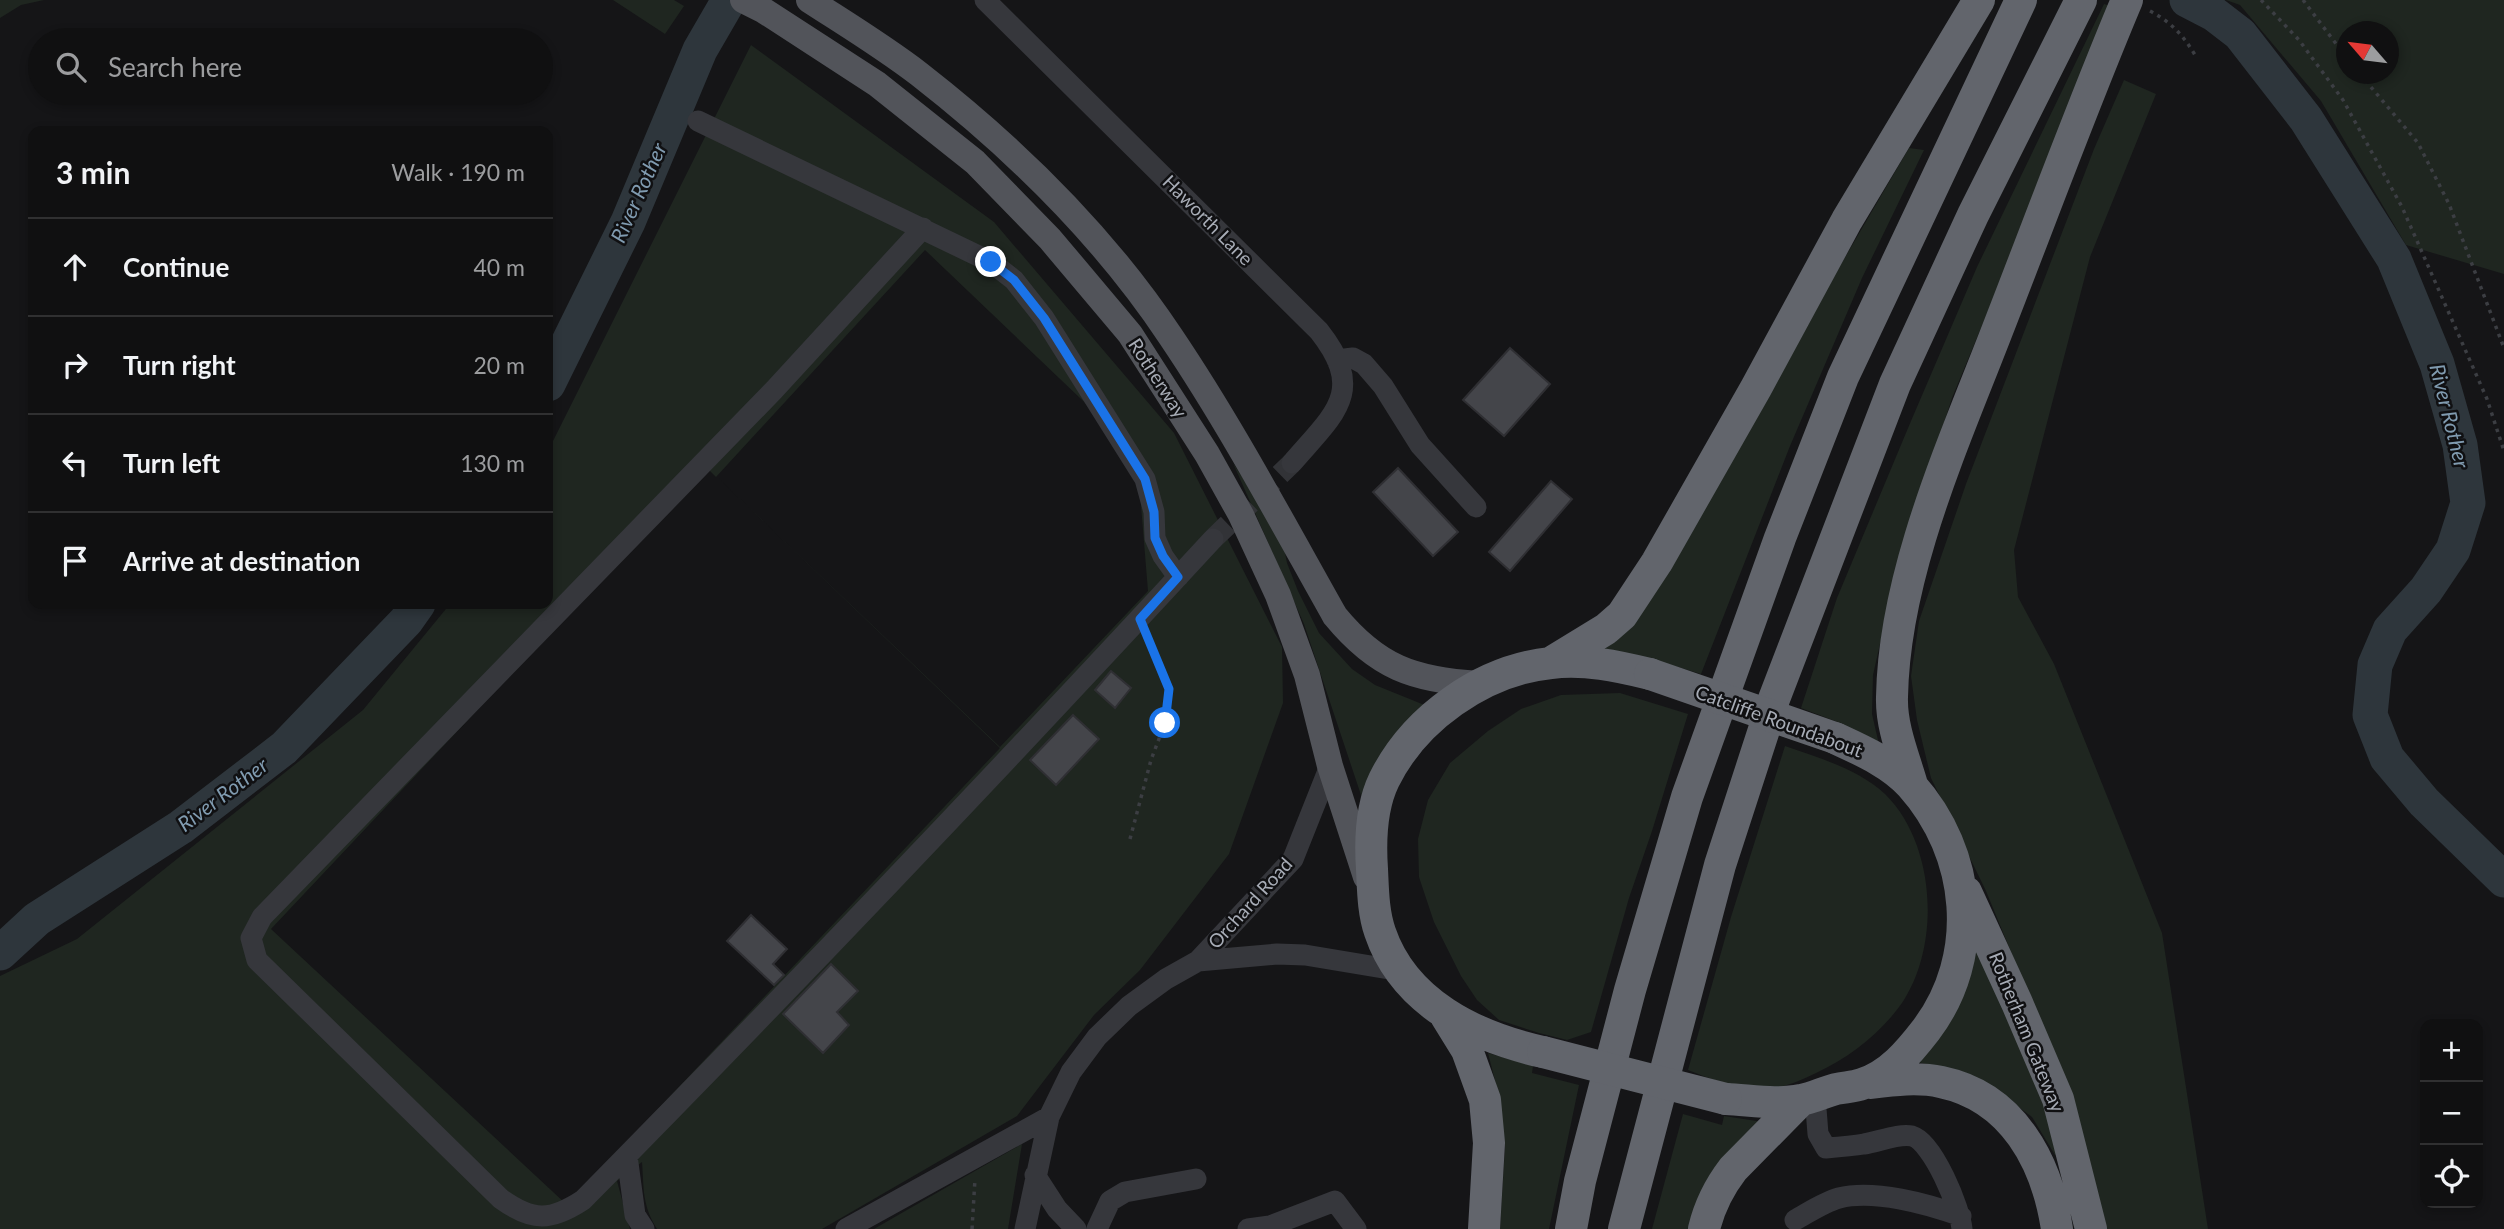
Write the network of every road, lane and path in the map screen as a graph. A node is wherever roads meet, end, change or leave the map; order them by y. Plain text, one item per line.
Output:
1 (809, 0) edge
2 (985, 0) edge
3 (1979, 0) edge
4 (2021, 0) edge
5 (2081, 0) edge
6 (2261, 0) edge
7 (2303, 0) edge
8 (2130, 4) edge
9 (753, 5) edge
10 (2336, 43) edge
11 (2195, 55) dead end
12 (2368, 84) edge
13 (698, 121) dead end
14 (923, 228) junction
15 (2504, 348) edge
16 (1337, 360) junction
17 (2504, 451) edge
18 (1292, 463) tunnel mouth
19 (1476, 507) dead end
20 (1213, 539) tunnel mouth
21 (1178, 577) junction
22 (1140, 619) junction
23 (1552, 662) junction
24 (1479, 684) junction
25 (1330, 766) junction
26 (1912, 785) junction
27 (1130, 839) dead end
28 (1961, 881) junction
29 (1373, 898) junction
30 (1198, 961) junction
31 (1401, 971) junction
32 (1443, 1012) junction
33 (1863, 1084) junction
34 (1807, 1098) junction
35 (1049, 1116) junction
36 (627, 1156) junction
37 (976, 1157) junction
38 (1035, 1175) junction
39 (1196, 1179) dead end
40 (1795, 1220) dead end
41 (1961, 1223) edge
42 (1272, 1227) edge
43 (644, 1229) edge
44 (846, 1229) edge
45 (972, 1229) edge
46 (1025, 1229) edge
47 (1076, 1229) edge
48 (1097, 1229) edge
49 (1248, 1229) edge
50 (1356, 1229) edge
51 (1484, 1229) edge
52 (1571, 1229) edge
53 (1624, 1229) edge
54 (1704, 1229) edge
55 (2057, 1229) edge
56 (2091, 1229) edge

1 - 24 main road, Rotherway
2 - 16 lane, Haworth Lane
3 - 23 highway
4 - 52 highway
5 - 53 highway
6 - 17 path
7 - 10 path
8 - 11 path
8 - 26 highway
9 - 25 main road, Rotherway
12 - 15 path
13 - 14 lane
14 - 21 lane
14 - 36 lane
16 - 18 lane, Haworth Lane
16 - 19 lane
20 - 21 lane
21 - 22 lane
22 - 27 path
22 - 36 lane
23 - 24 highway, Catcliffe Roundabout
23 - 26 highway, Catcliffe Roundabout, bridge
24 - 29 highway, Catcliffe Roundabout
25 - 29 main road, Rotherway
25 - 30 lane, Orchard Road
26 - 28 highway, Catcliffe Roundabout
28 - 33 highway, Catcliffe Roundabout
28 - 56 highway, Rotherham Gateway
29 - 31 highway, Catcliffe Roundabout
30 - 31 lane, Orchard Road
30 - 35 lane, Orchard Road
31 - 32 highway, Catcliffe Roundabout
32 - 34 highway, Catcliffe Roundabout, bridge
32 - 51 highway
33 - 34 highway, Catcliffe Roundabout
33 - 55 highway
34 - 41 lane
34 - 54 highway
35 - 37 lane
35 - 38 lane, Orchard Road
36 - 43 lane
37 - 44 lane
37 - 45 path
38 - 46 lane, Orchard Road
38 - 47 lane
39 - 48 lane
40 - 41 lane
42 - 49 lane
42 - 50 lane

